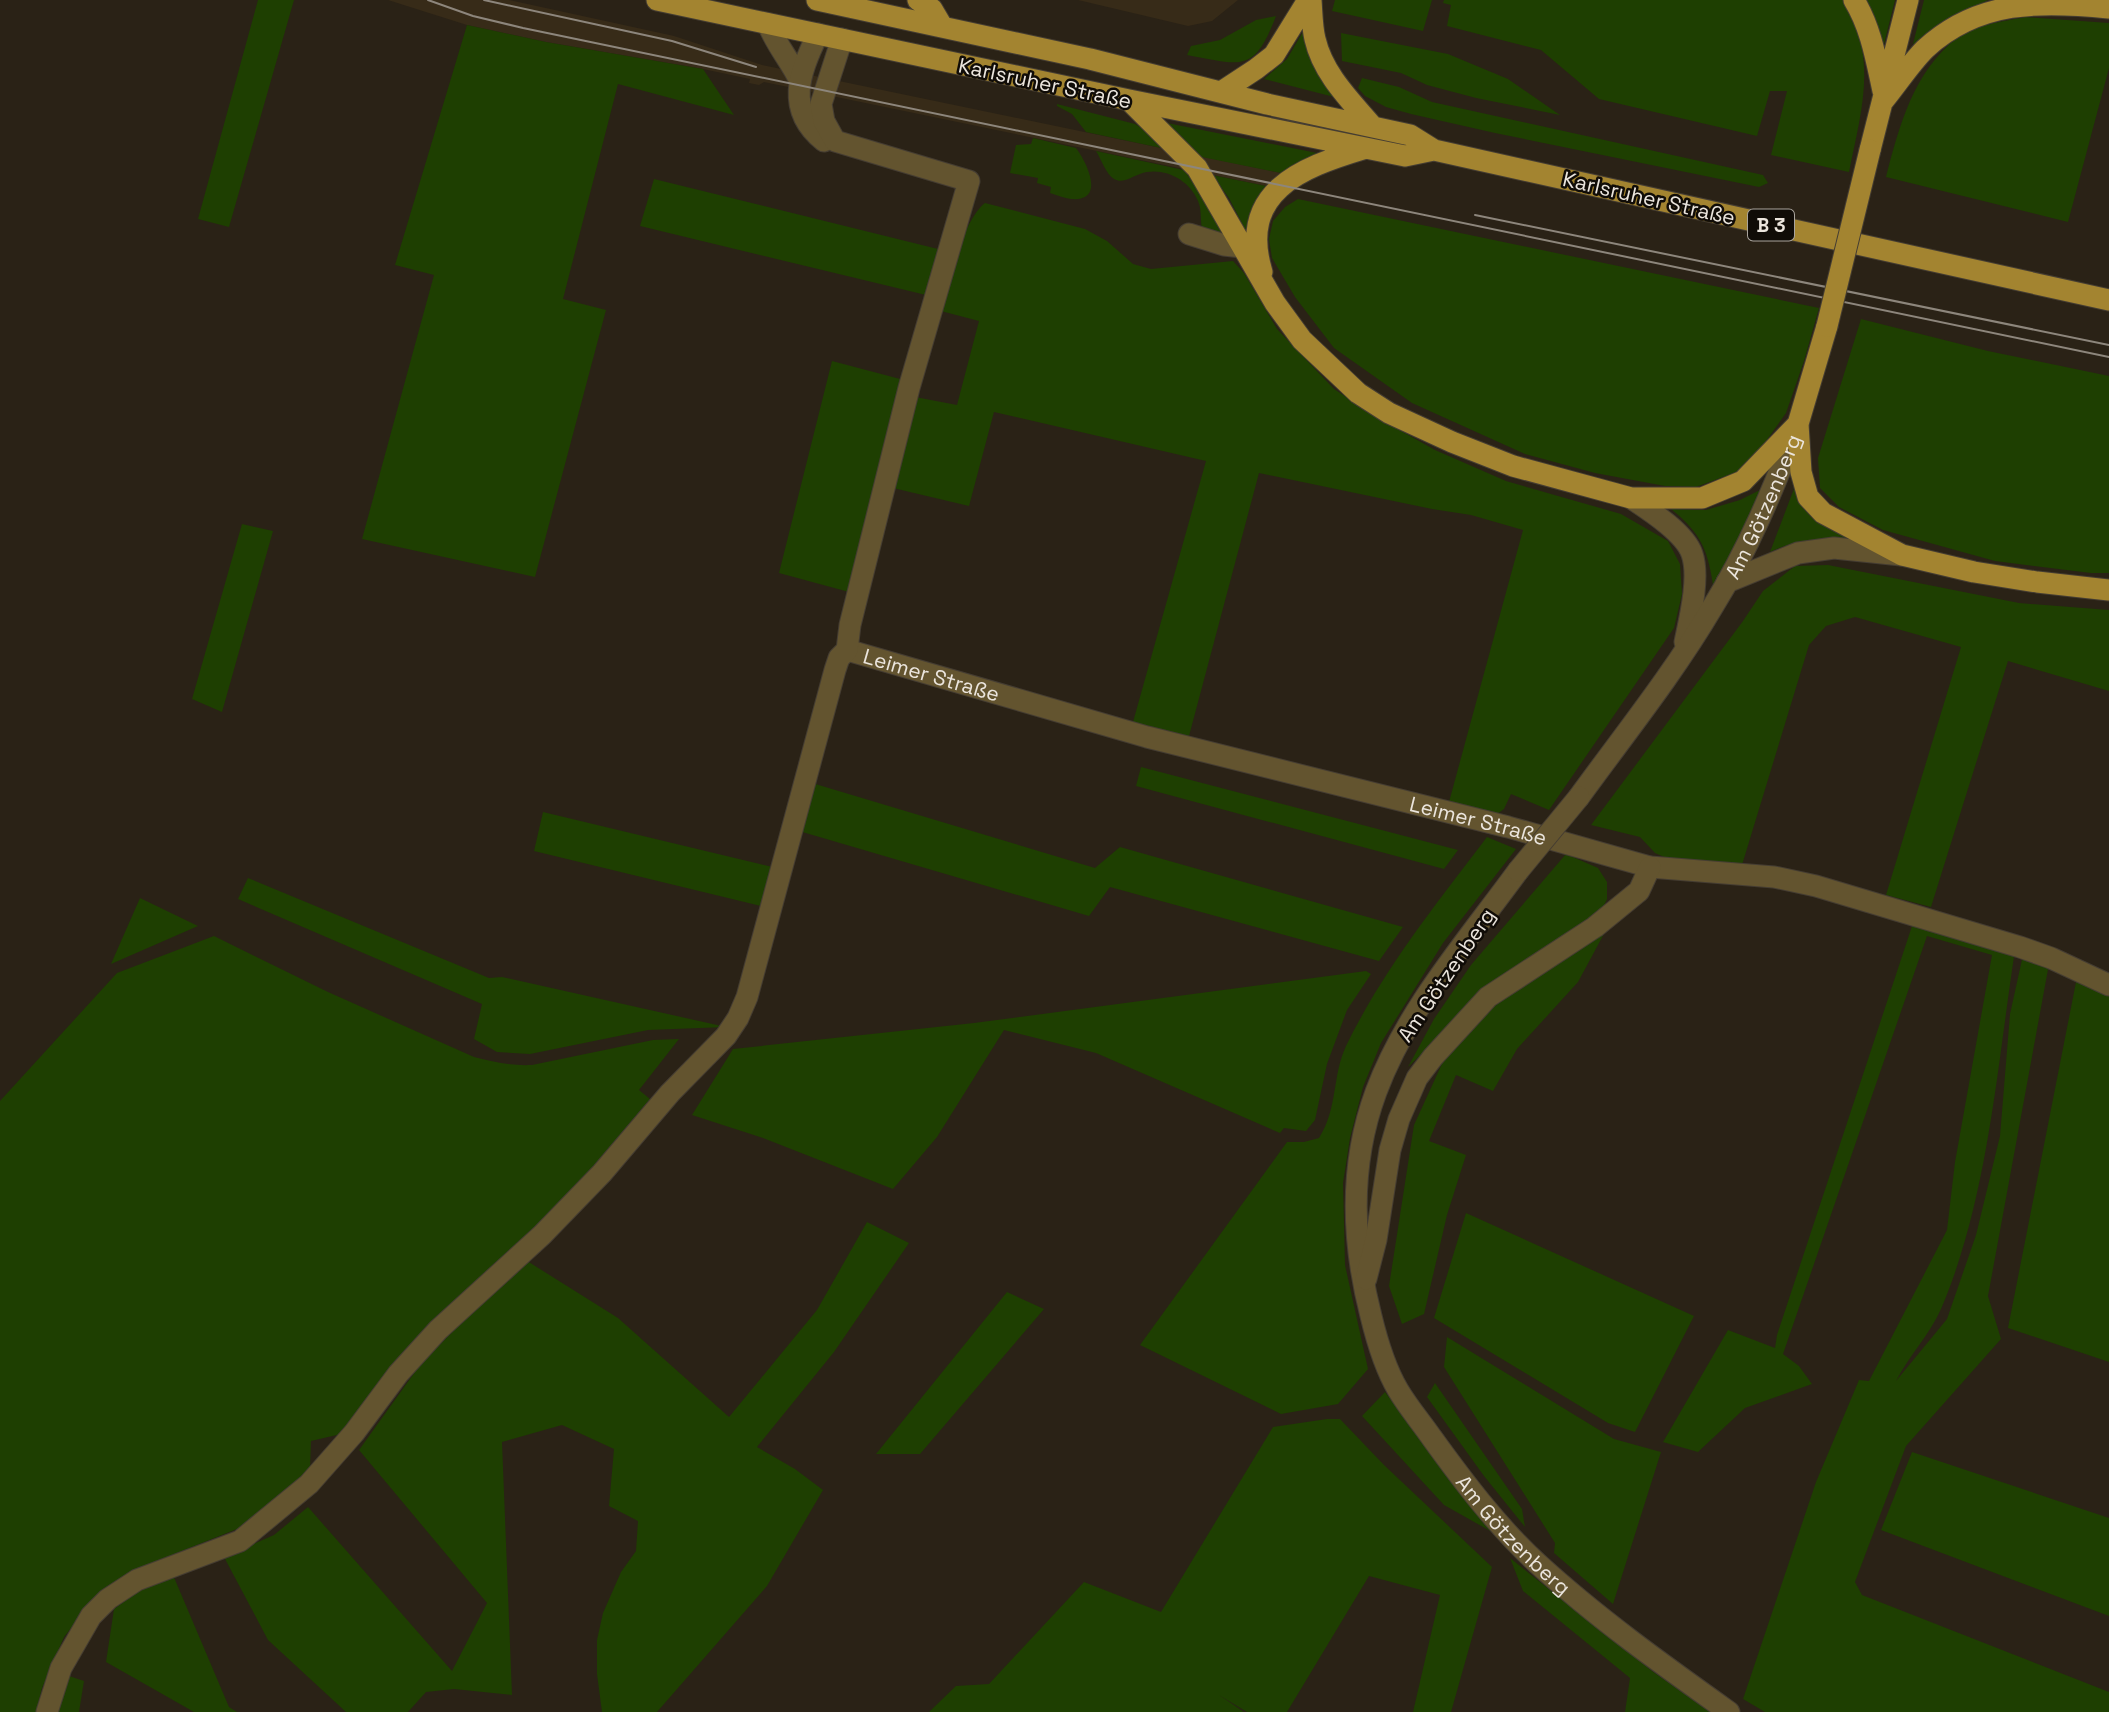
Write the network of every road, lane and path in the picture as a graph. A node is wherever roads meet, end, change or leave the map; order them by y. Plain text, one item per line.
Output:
1 (657, 0) edge
2 (918, 0) edge
3 (1310, 0) edge
4 (1854, 0) edge
5 (1908, 0) edge
6 (824, 1) edge
7 (855, 4) edge
8 (2109, 8) edge
9 (768, 23) junction
10 (942, 26) junction
11 (818, 34) junction
12 (842, 39) junction
13 (800, 81) junction
14 (1220, 92) junction
15 (1129, 100) junction
16 (1884, 100) junction
17 (1373, 127) junction
18 (830, 141) junction
19 (1366, 149) junction
20 (1434, 150) junction
21 (1197, 237) dead end
22 (1241, 247) junction
23 (1266, 287) junction
24 (2109, 300) edge
25 (1798, 424) junction
26 (1631, 498) junction
27 (1902, 555) junction
28 (1727, 582) junction
29 (2109, 590) edge
30 (847, 650) junction
31 (1682, 656) junction
32 (1650, 867) junction
33 (2109, 985) edge
34 (1364, 1288) junction
35 (47, 1712) edge
36 (1729, 1712) edge

1 - 9 main road, Karlsruher Straße
2 - 10 main road
3 - 14 main road
3 - 17 main road
4 - 16 main road
5 - 16 main road
6 - 7 main road, Karlsruher Straße
6 - 11 main road
7 - 10 main road, Karlsruher Straße
7 - 12 main road
8 - 16 main road
9 - 11 main road, Karlsruher Straße
9 - 13 street
10 - 14 main road, Karlsruher Straße
11 - 12 main road, Karlsruher Straße
11 - 13 street
12 - 15 main road, Karlsruher Straße
12 - 18 street
13 - 18 street
14 - 17 main road, Karlsruher Straße
15 - 19 main road, Karlsruher Straße
15 - 22 main road
16 - 25 main road, bridge
17 - 20 main road, Karlsruher Straße / B 3
18 - 30 street
19 - 20 main road, Karlsruher Straße / B 3
19 - 23 main road
20 - 24 main road, Karlsruher Straße / B 3
21 - 22 street
22 - 23 main road
23 - 26 main road
25 - 26 main road
25 - 27 main road
25 - 28 street, Am Götzenberg
26 - 31 street
27 - 28 street
27 - 29 main road
28 - 31 street, Am Götzenberg
30 - 32 street, Leimer Straße
30 - 35 street
31 - 34 street, Am Götzenberg, bridge
32 - 33 street, Leimer Straße
32 - 34 street
34 - 36 street, Am Götzenberg

